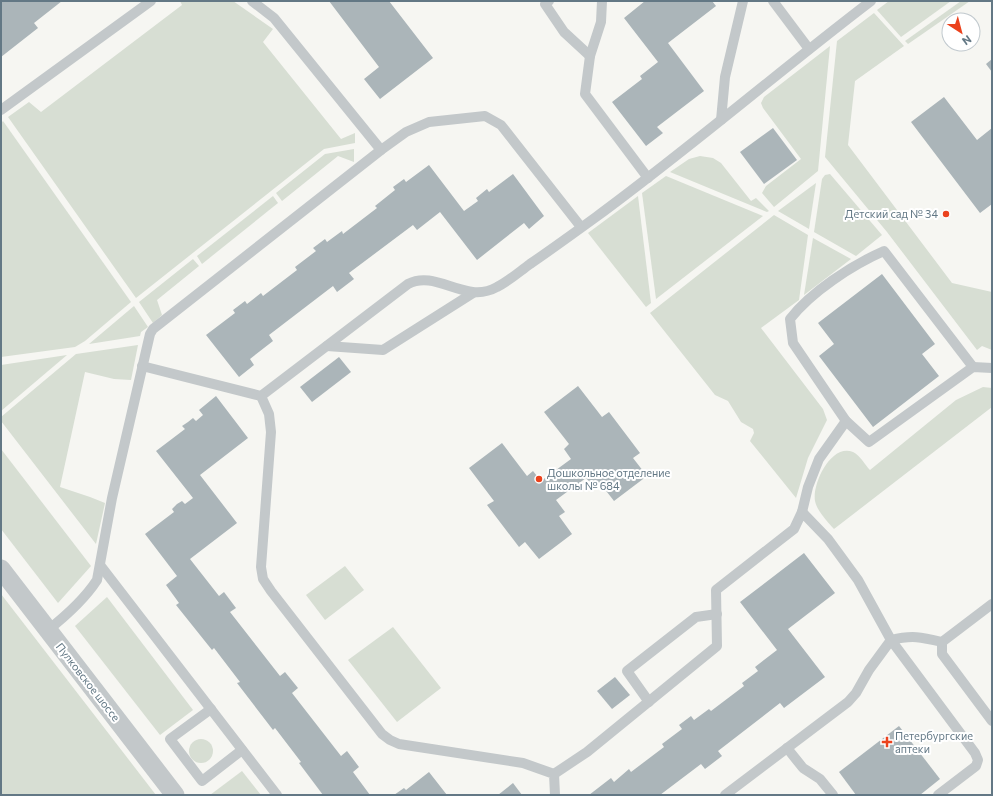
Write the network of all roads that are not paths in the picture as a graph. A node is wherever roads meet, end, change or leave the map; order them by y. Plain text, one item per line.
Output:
1 (151, 1) edge
2 (252, 1) edge
3 (550, 1) edge
4 (602, 1) edge
5 (743, 1) edge
6 (773, 1) edge
7 (871, 1) edge
8 (809, 49) junction
9 (590, 56) junction
10 (1, 110) edge
11 (721, 120) junction
12 (381, 150) junction
13 (648, 178) junction
14 (581, 227) junction
15 (473, 293) junction
16 (327, 346) junction
17 (142, 366) junction
18 (973, 366) junction
19 (992, 368) edge
20 (261, 396) junction
21 (846, 421) junction
22 (802, 512) junction
23 (100, 565) junction
24 (1, 569) edge
25 (992, 604) edge
26 (717, 614) junction
27 (48, 630) junction
28 (891, 640) junction
29 (942, 642) junction
30 (649, 702) junction
31 (211, 708) junction
32 (992, 721) edge
33 (787, 748) junction
34 (242, 750) junction
35 (554, 774) junction
36 (175, 795) edge
37 (277, 795) edge
38 (555, 795) edge
39 (725, 795) edge
40 (833, 795) edge
41 (938, 795) edge

1 - 10 lane
2 - 12 lane
3 - 9 lane
4 - 9 lane
5 - 11 lane
6 - 8 lane
7 - 8 lane
8 - 11 lane
9 - 13 lane
11 - 13 lane
12 - 14 lane
12 - 17 lane
13 - 14 lane
14 - 15 lane
15 - 16 lane
15 - 16 lane
16 - 20 lane
17 - 20 lane
17 - 23 lane
18 - 19 lane
18 - 21 lane
18 - 21 lane
20 - 35 lane
21 - 22 lane
22 - 26 lane
22 - 28 lane
23 - 27 lane
23 - 31 lane
24 - 27 street, Пулковское шоссе
25 - 29 lane
26 - 30 lane
26 - 30 lane
27 - 36 street, Пулковское шоссе
28 - 29 lane
28 - 33 lane
28 - 41 lane
29 - 32 lane
30 - 35 lane
31 - 34 lane
31 - 34 lane
33 - 39 lane
33 - 40 lane
34 - 37 lane
35 - 38 lane

